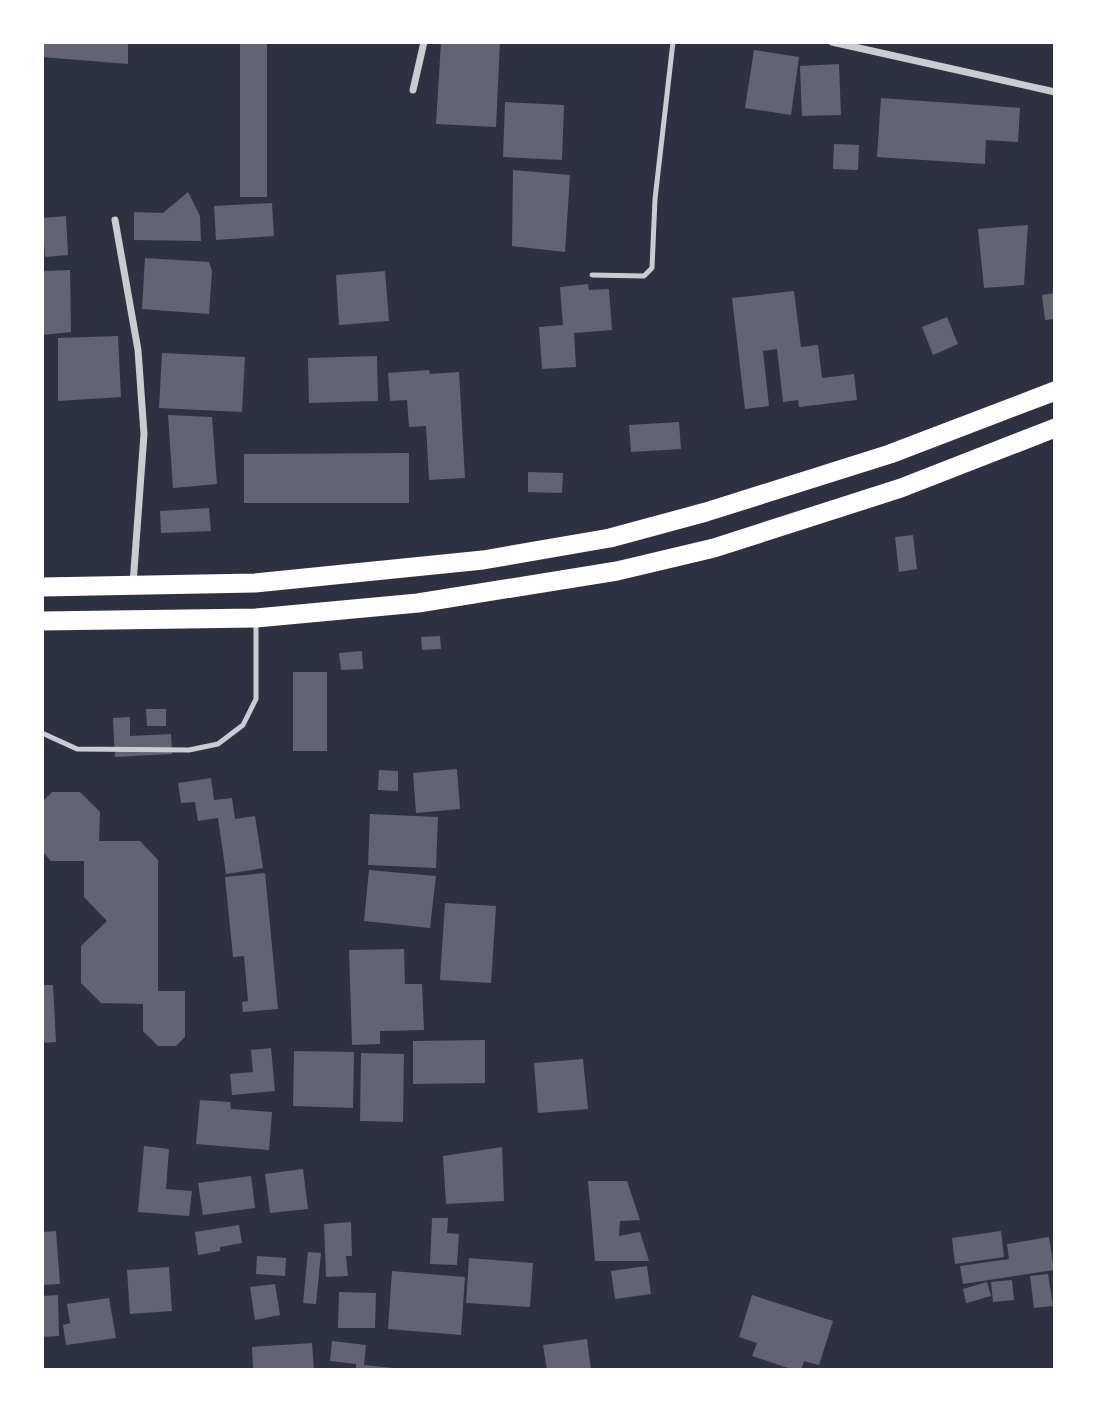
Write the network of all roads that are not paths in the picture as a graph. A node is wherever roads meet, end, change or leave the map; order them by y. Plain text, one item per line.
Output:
1 (424, 42) edge
2 (673, 42) edge
3 (832, 42) edge
4 (413, 90) dead end
5 (1055, 92) edge
6 (115, 220) dead end
7 (592, 275) dead end
8 (1055, 391) edge
9 (1055, 428) edge
10 (133, 586) junction
11 (42, 587) edge
12 (256, 618) junction
13 (42, 621) edge
14 (42, 733) edge

1 - 4 street
2 - 7 lane
3 - 5 street
6 - 10 street
8 - 10 highway
9 - 12 highway
10 - 11 highway
12 - 13 highway
12 - 14 lane

